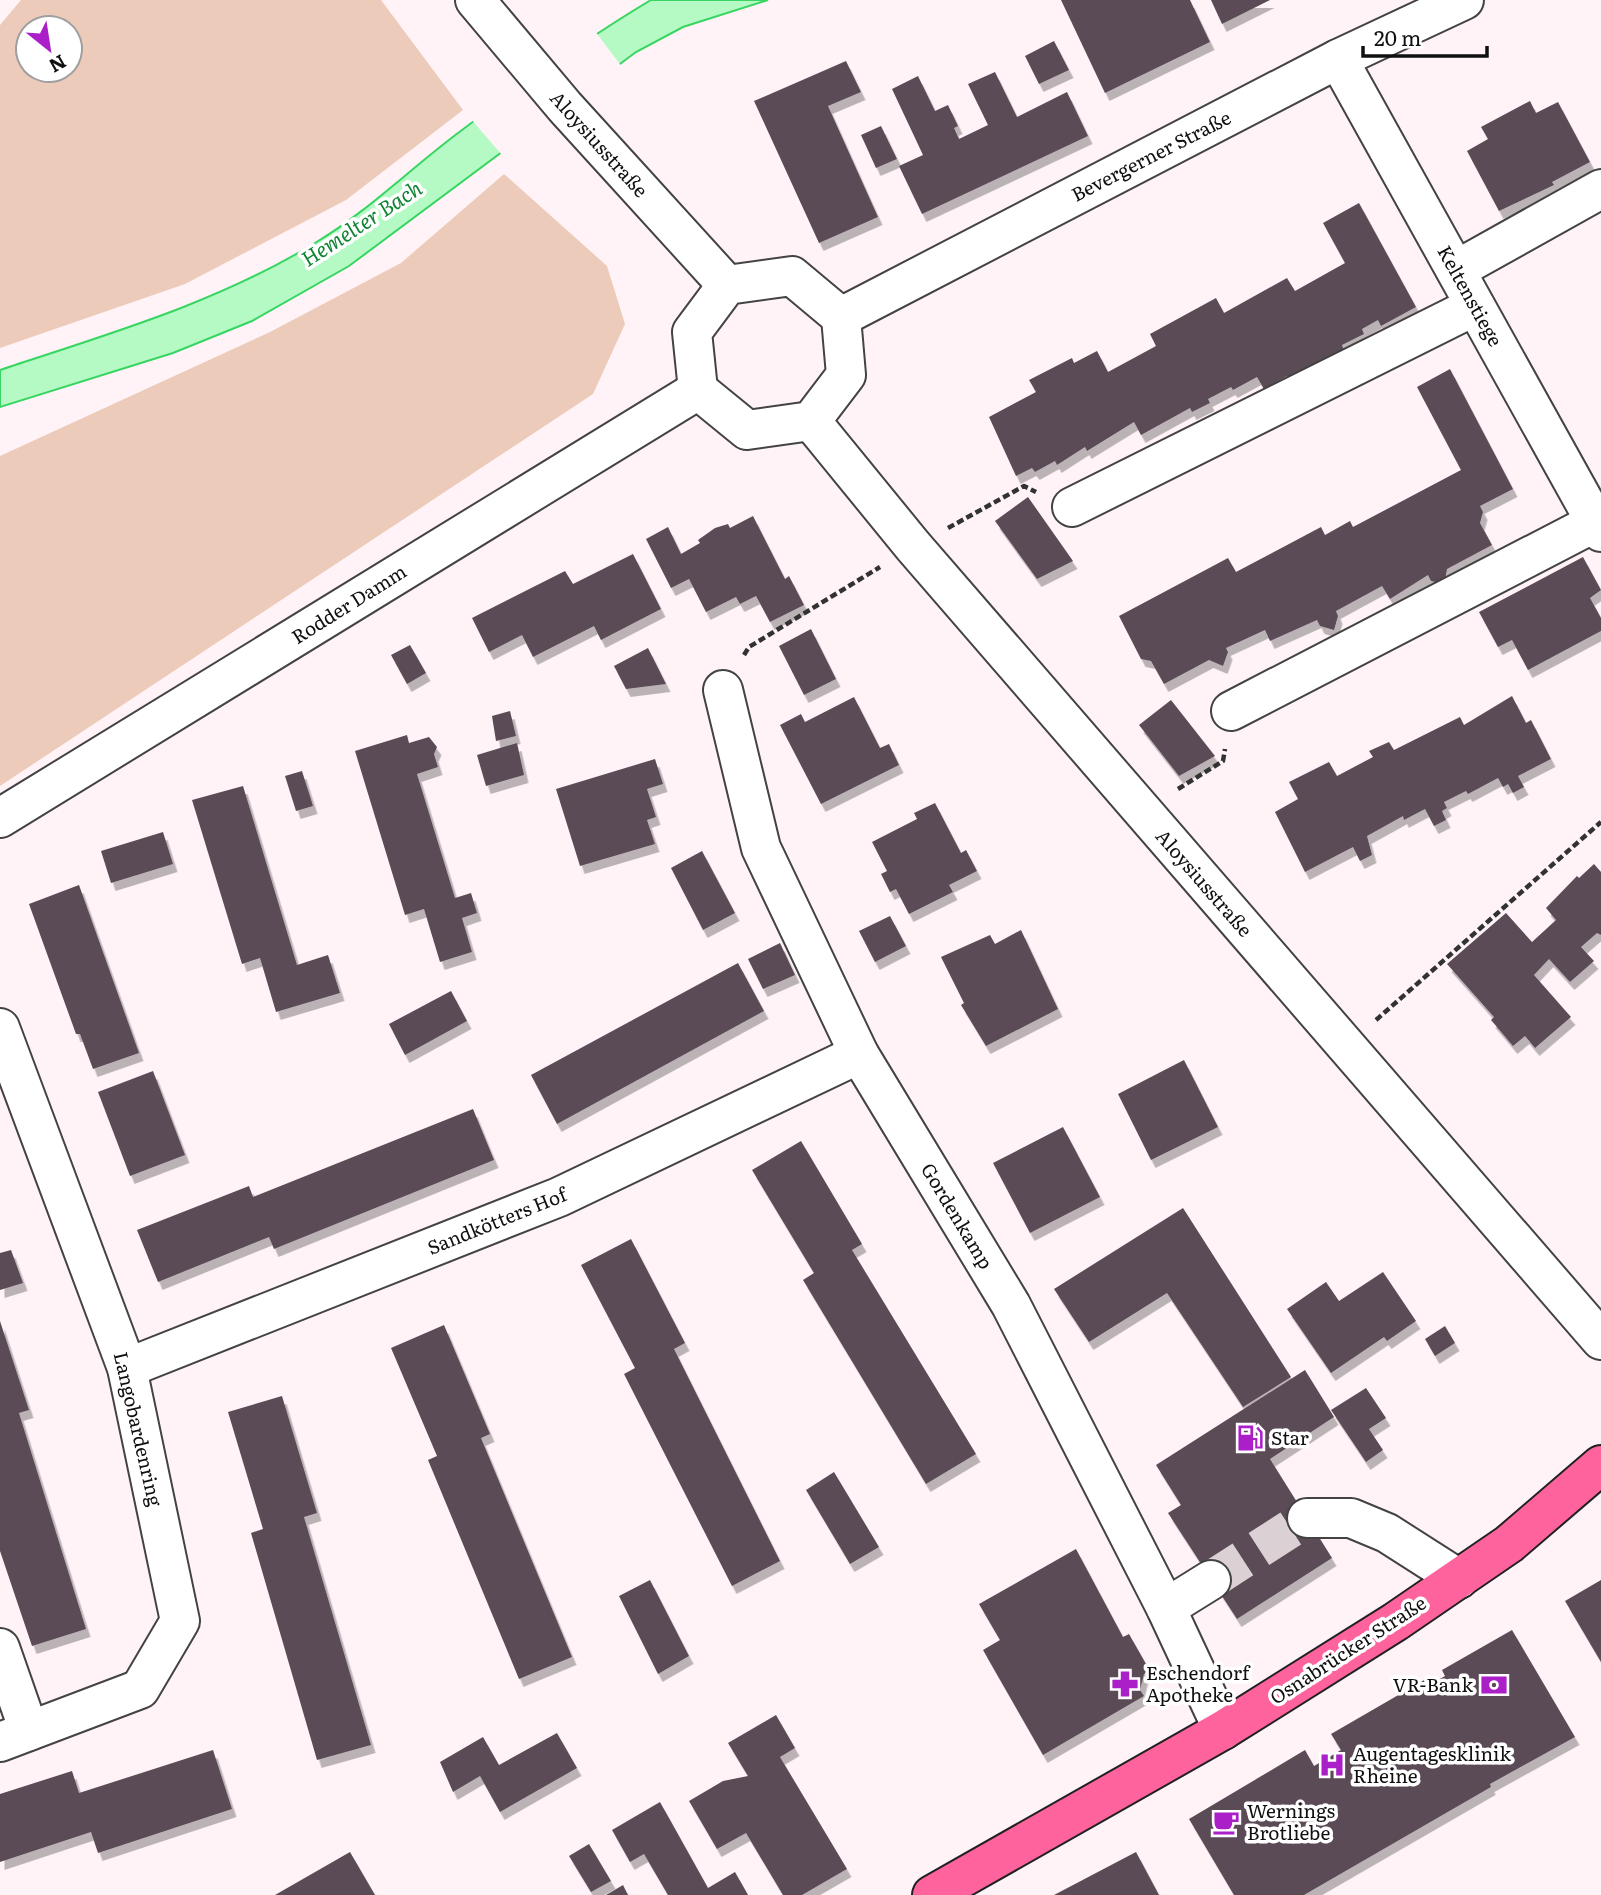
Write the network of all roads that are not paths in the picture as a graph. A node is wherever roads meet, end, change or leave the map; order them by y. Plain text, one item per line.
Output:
1 (475, 0) edge
2 (1464, 0) edge
3 (1338, 60) junction
4 (1601, 189) edge
5 (1456, 271) junction
6 (727, 285) junction
7 (1475, 306) junction
8 (841, 317) junction
9 (698, 390) junction
10 (811, 421) junction
11 (1072, 507) dead end
12 (1598, 527) edge
13 (723, 690) dead end
14 (1231, 711) dead end
15 (0, 818) edge
16 (0, 1028) edge
17 (859, 1054) junction
18 (1601, 1340) edge
19 (127, 1368) junction
20 (1601, 1465) edge
21 (1307, 1518) tunnel mouth
22 (1458, 1579) junction
23 (1211, 1580) tunnel mouth
24 (1166, 1608) junction
25 (0, 1648) edge
26 (1223, 1730) junction
27 (14, 1737) edge
28 (932, 1895) edge

1 - 6 street, Aloysiusstraße
2 - 3 street, Bevergerner Straße
3 - 5 street, Keltenstiege
3 - 8 street, Bevergerner Straße
4 - 5 street
5 - 7 street, Keltenstiege
6 - 8 street
6 - 9 street
7 - 11 street
7 - 12 street, Keltenstiege
8 - 10 street
9 - 10 street
9 - 15 street, Rodder Damm
10 - 18 street, Aloysiusstraße
12 - 14 street
13 - 17 street, Gordenkamp
16 - 19 street, Langobardenring
17 - 19 street, Sandkötters Hof
17 - 24 street, Gordenkamp
19 - 27 street, Langobardenring
20 - 22 main road, Osnabrücker Straße
21 - 22 street
22 - 26 main road, Osnabrücker Straße
23 - 24 street
24 - 26 street, Gordenkamp
25 - 27 street
26 - 28 main road, Osnabrücker Straße

